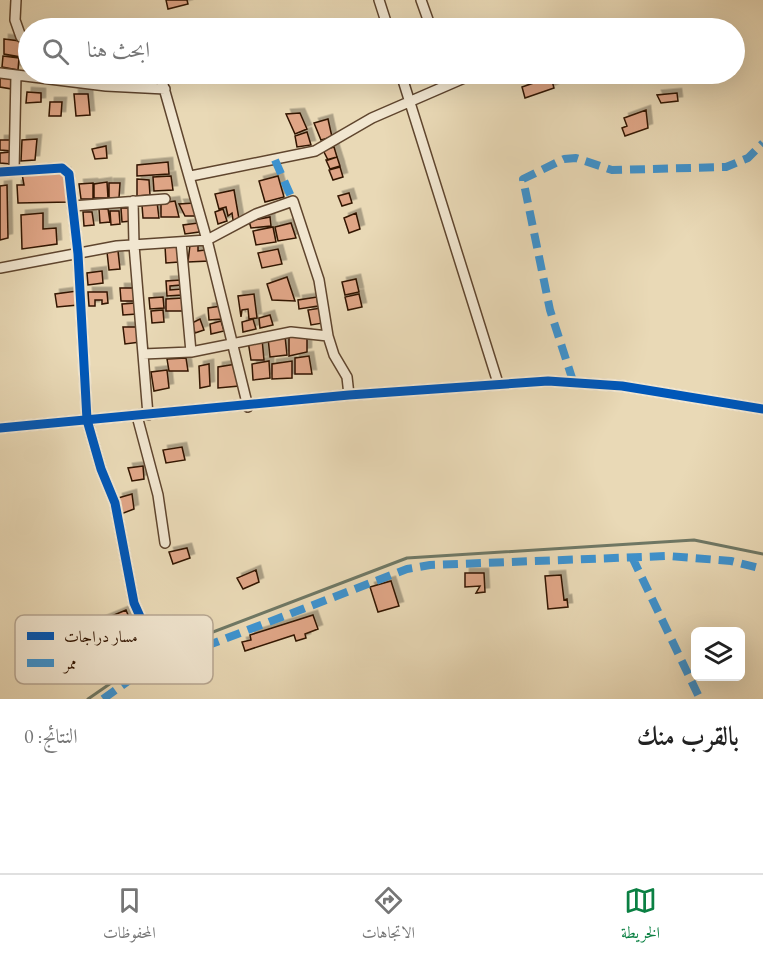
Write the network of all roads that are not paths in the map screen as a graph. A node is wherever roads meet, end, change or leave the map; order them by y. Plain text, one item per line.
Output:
1 (16, 0) edge
2 (379, 0) edge
3 (421, 0) edge
4 (384, 18) edge
5 (427, 18) edge
6 (18, 32) edge
7 (0, 73) edge
8 (16, 75) joint
9 (90, 84) edge
10 (163, 84) edge
11 (405, 84) edge
12 (450, 84) edge
13 (165, 89) junction
14 (410, 101) junction
15 (14, 171) junction
16 (0, 172) edge
17 (191, 176) junction
18 (165, 199) dead end
19 (133, 201) junction
20 (73, 206) junction
21 (207, 240) junction
22 (181, 242) junction
23 (134, 245) junction
24 (78, 254) junction
25 (1, 266) edge
26 (328, 336) junction
27 (234, 342) junction
28 (191, 352) junction
29 (143, 354) junction
30 (498, 383) junction
31 (349, 395) junction
32 (248, 407) junction
33 (763, 409) edge
34 (148, 415) junction
35 (137, 416) junction
36 (87, 420) junction
37 (0, 428) edge
38 (165, 543) dead end
39 (139, 615) edge

1 - 6 street
2 - 4 street
3 - 5 street
7 - 8 street
8 - 15 street
9 - 13 street
10 - 13 street
11 - 14 street
12 - 14 street
13 - 17 street
14 - 17 street
14 - 30 street
15 - 16 street
15 - 20 street
17 - 21 street
18 - 19 street
19 - 20 street
19 - 23 street
20 - 24 street
21 - 22 street
21 - 26 street
21 - 27 street
22 - 23 street
22 - 28 street
23 - 24 street
23 - 29 street
24 - 25 street
24 - 36 street
26 - 27 street
26 - 31 street
27 - 28 street
27 - 32 street
28 - 29 street
29 - 34 street
30 - 31 street
30 - 33 street
31 - 32 street
32 - 34 street
34 - 35 street
35 - 36 street
35 - 38 street
36 - 37 street
36 - 39 street

